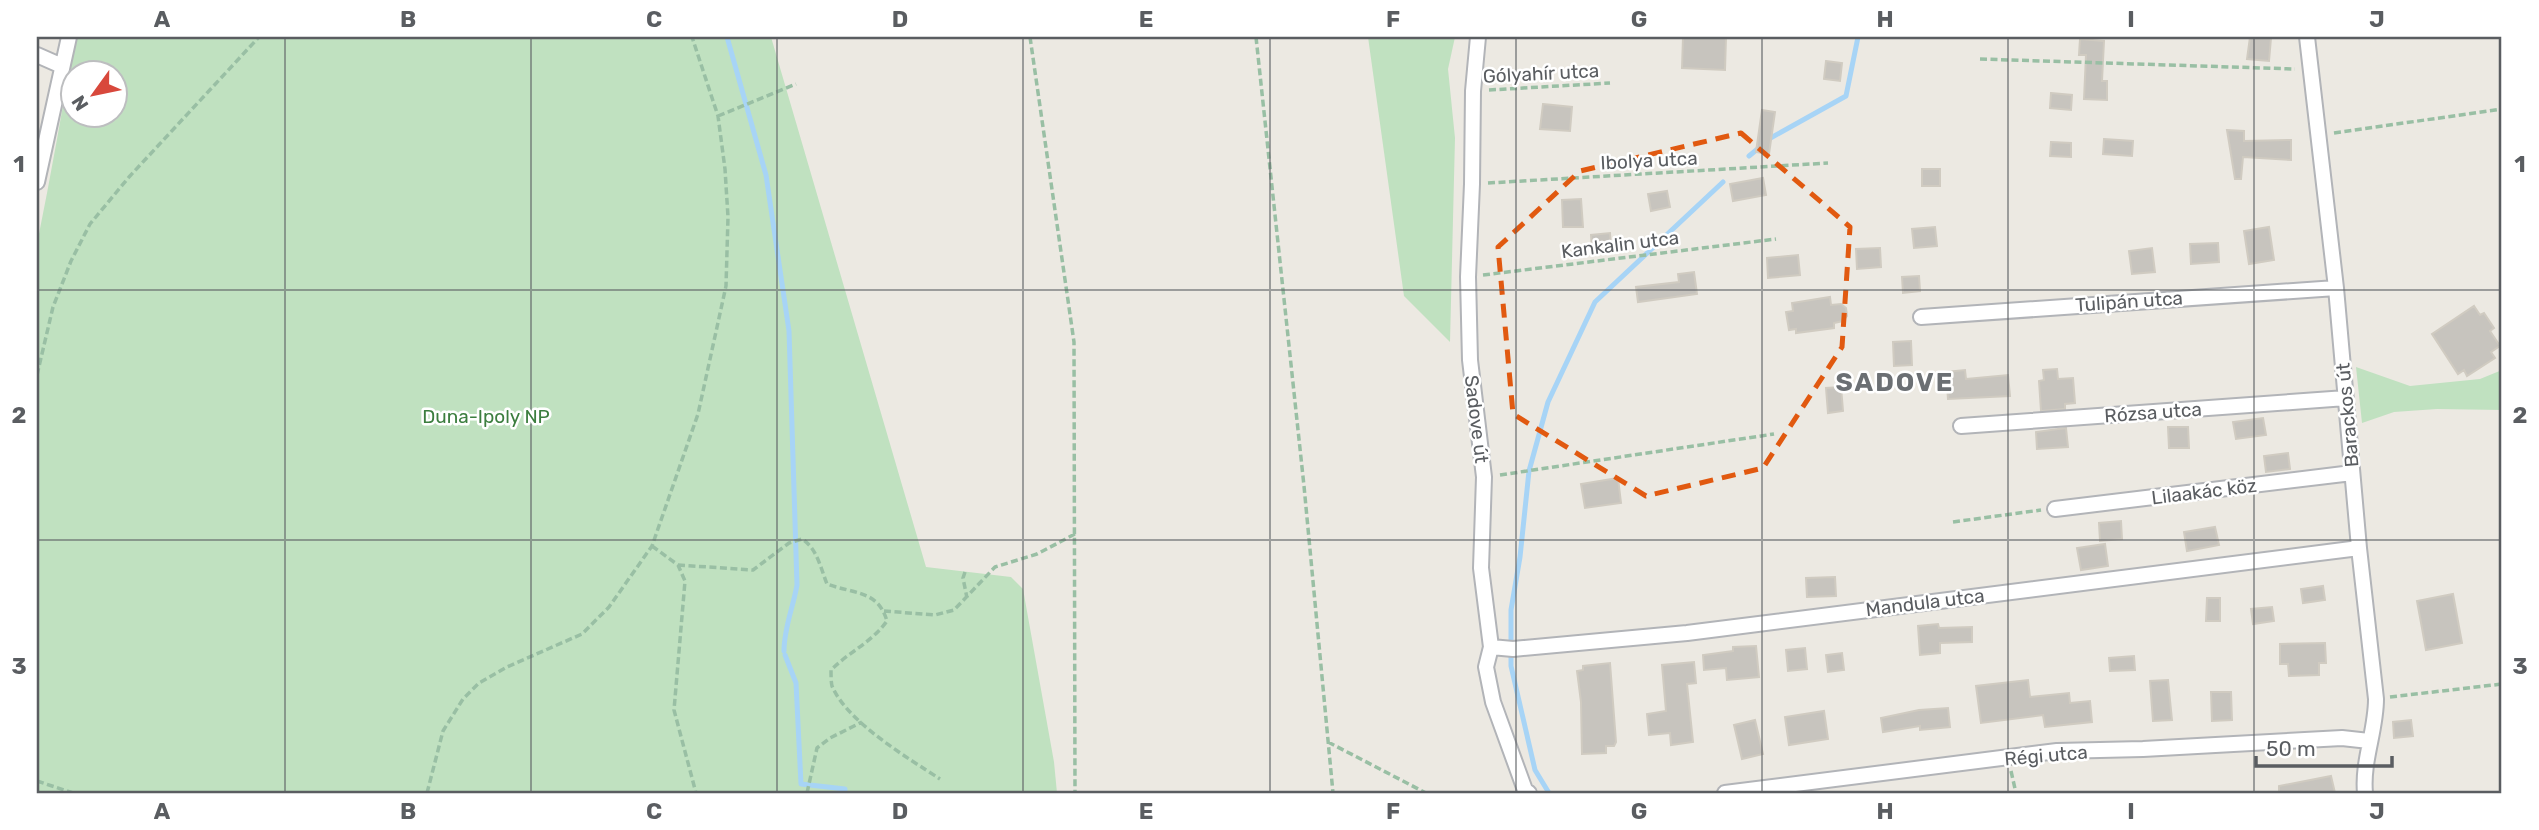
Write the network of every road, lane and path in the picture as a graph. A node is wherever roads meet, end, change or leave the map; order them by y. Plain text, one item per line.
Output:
1 (69, 37) edge
2 (259, 37) edge
3 (692, 37) edge
4 (1030, 37) edge
5 (1256, 37) edge
6 (1478, 37) edge
7 (2307, 37) edge
8 (37, 55) edge
9 (1980, 59) dead end
10 (63, 60) edge
11 (60, 65) edge
12 (2311, 67) junction
13 (60, 75) edge
14 (1610, 83) dead end
15 (796, 84) dead end
16 (1473, 91) junction
17 (2502, 109) edge
18 (718, 116) junction
19 (2318, 135) junction
20 (1828, 163) dead end
21 (37, 182) edge
22 (1472, 184) junction
23 (1776, 239) dead end
24 (1468, 277) junction
25 (2336, 288) junction
26 (1921, 317) dead end
27 (38, 359) edge
28 (37, 375) edge
29 (2346, 398) junction
30 (1961, 426) dead end
31 (1774, 434) dead end
32 (2352, 473) junction
33 (1484, 477) junction
34 (2055, 509) joint
35 (1953, 522) dead end
36 (1075, 534) junction
37 (652, 546) junction
38 (2359, 548) junction
39 (678, 565) junction
40 (965, 572) dead end
41 (967, 598) junction
42 (884, 611) junction
43 (1491, 647) junction
44 (2502, 684) edge
45 (2376, 699) junction
46 (862, 722) junction
47 (2369, 741) junction
48 (1328, 742) junction
49 (2008, 757) junction
50 (940, 779) dead end
51 (37, 781) edge
52 (73, 793) edge
53 (427, 793) edge
54 (696, 793) edge
55 (807, 793) edge
56 (1075, 793) edge
57 (1333, 793) edge
58 (1426, 793) edge
59 (1529, 793) edge
60 (1724, 793) edge
61 (2016, 793) edge
62 (2365, 793) edge

1 - 10 street
2 - 27 path
3 - 18 path
4 - 36 path
5 - 48 path
6 - 16 street, Sadove út
7 - 12 street, Barackos út
8 - 11 street
9 - 12 path
12 - 19 street, Barackos út
13 - 21 street
14 - 16 path, Gólyahír utca
15 - 18 path
16 - 22 street, Sadove út
17 - 19 path
18 - 37 path
19 - 25 street, Barackos út
20 - 22 path, Ibolya utca
22 - 24 street, Sadove út
23 - 24 path, Kankalin utca
24 - 33 street, Sadove út
25 - 26 street, Tulipán utca
25 - 29 street, Barackos út
27 - 28 path
29 - 30 street, Rózsa utca
29 - 32 street, Barackos út
31 - 33 path
32 - 34 street, Lilaakác köz
32 - 38 street, Barackos út
33 - 43 street, Sadove út
34 - 35 path
36 - 41 path
36 - 56 path
37 - 39 path
37 - 53 path
38 - 43 street, Mandula utca
38 - 45 street, Barackos út
39 - 42 path
39 - 54 path
40 - 41 path
41 - 42 path
42 - 46 path
43 - 59 street, Sadove út
44 - 45 path
45 - 47 street, Barackos út
46 - 50 path
46 - 55 path
47 - 49 street, Régi utca
47 - 62 street, Barackos út
48 - 57 path
48 - 58 path
49 - 60 street, Régi utca
49 - 61 path
51 - 52 path

